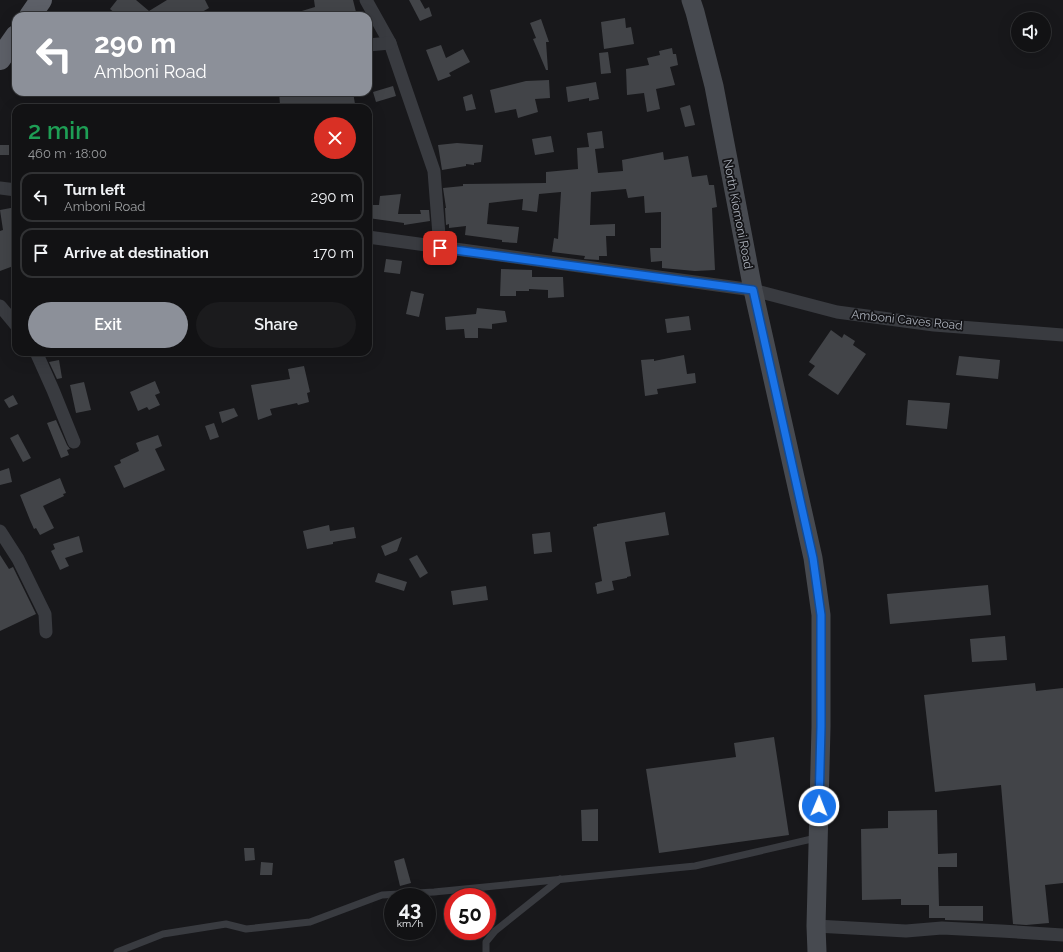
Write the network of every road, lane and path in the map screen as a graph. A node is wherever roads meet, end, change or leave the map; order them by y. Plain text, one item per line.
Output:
1 (42, 0) edge
2 (366, 0) edge
3 (691, 0) edge
4 (33, 12) edge
5 (12, 42) edge
6 (390, 43) junction
7 (372, 45) edge
8 (0, 58) edge
9 (0, 188) edge
10 (12, 190) edge
11 (372, 238) edge
12 (440, 248) junction
13 (753, 290) junction
14 (0, 306) edge
15 (12, 320) edge
16 (1063, 335) edge
17 (38, 356) edge
18 (74, 442) dead end
19 (0, 531) edge
20 (46, 632) dead end
21 (818, 838) junction
22 (560, 879) junction
23 (816, 926) junction
24 (1063, 936) edge
25 (117, 952) edge
26 (486, 952) edge
27 (817, 952) edge

1 - 4 highway
2 - 6 street
3 - 13 main road, North Kiomoni Road
5 - 8 highway
6 - 7 street
6 - 12 street
9 - 10 street
11 - 12 street, Amboni Caves Road
12 - 13 street, Amboni Caves Road
13 - 16 street, Amboni Caves Road
13 - 21 main road, North Kiomoni Road
14 - 15 street
17 - 18 street
19 - 20 street
21 - 22 lane
21 - 23 main road, North Kiomoni Road
22 - 25 lane
22 - 26 lane
23 - 24 street
23 - 27 main road, North Kiomoni Road

